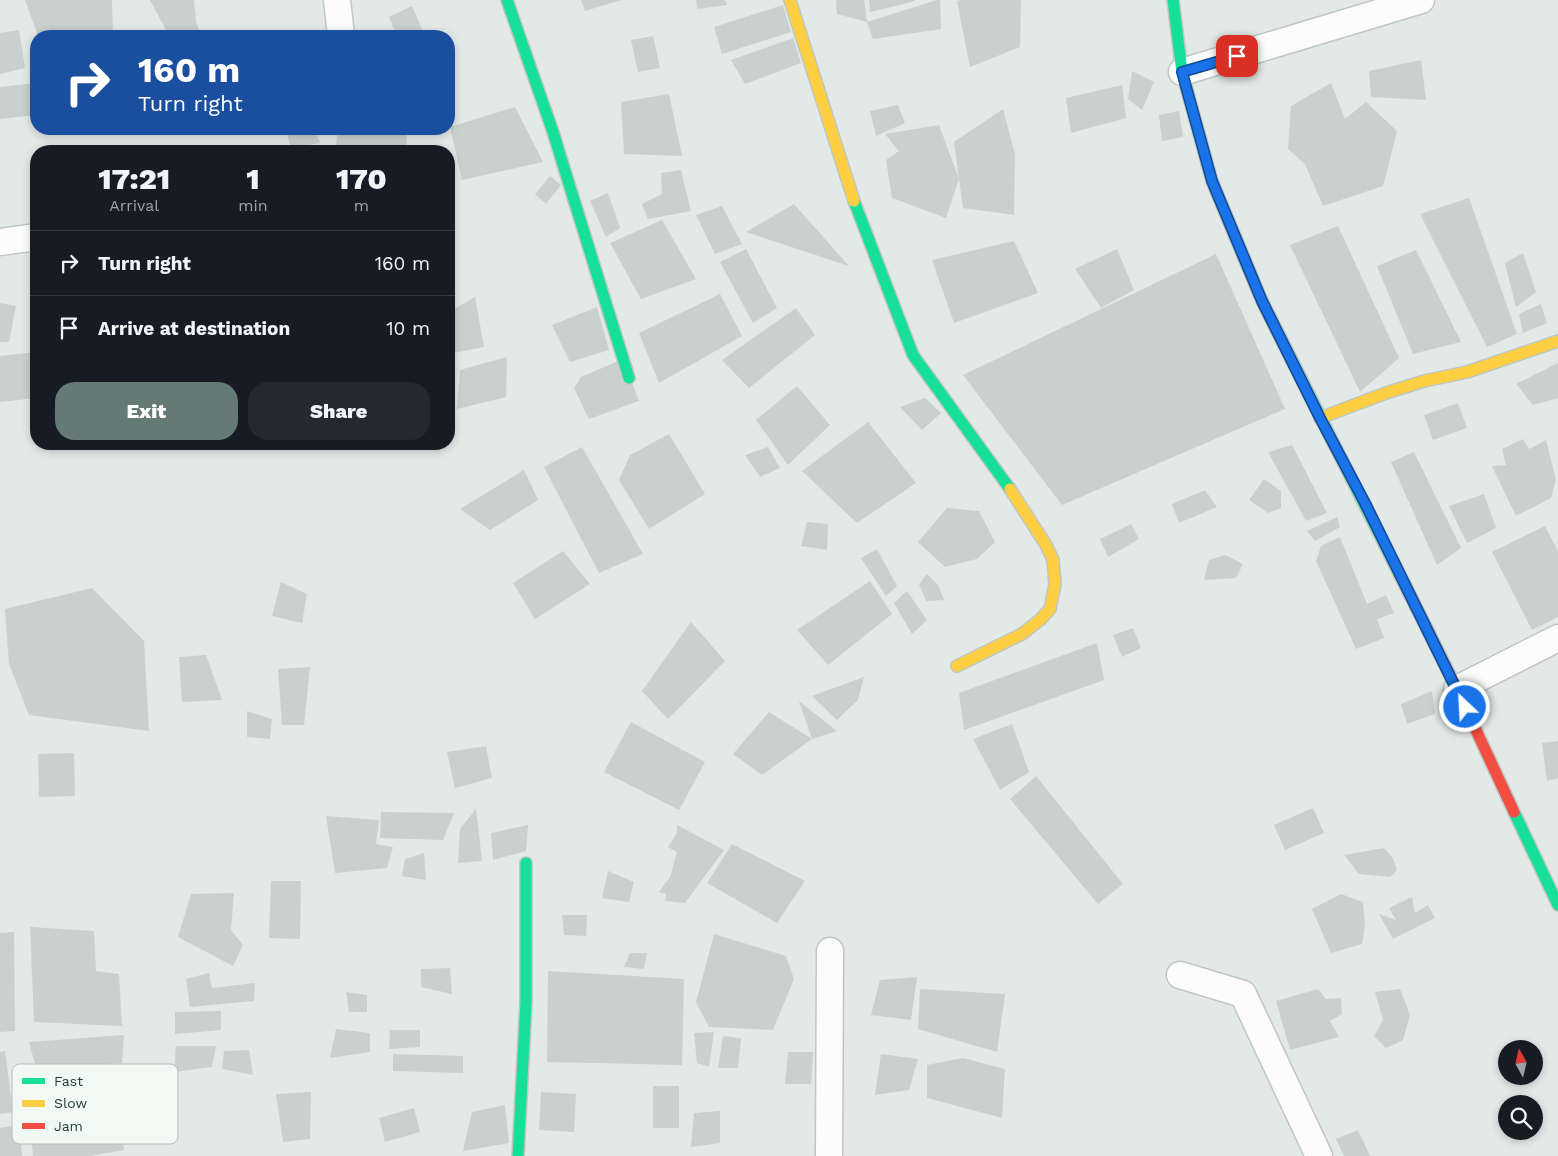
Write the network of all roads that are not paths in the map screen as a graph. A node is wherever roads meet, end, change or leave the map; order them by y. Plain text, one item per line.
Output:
1 (337, 0) edge
2 (507, 0) edge
3 (790, 0) edge
4 (1173, 0) edge
5 (1421, 0) edge
6 (340, 30) edge
7 (1182, 72) junction
8 (30, 238) edge
9 (0, 242) edge
10 (1558, 341) edge
11 (629, 378) dead end
12 (1320, 418) junction
13 (1558, 638) edge
14 (957, 666) dead end
15 (1457, 689) junction
16 (526, 863) dead end
17 (1558, 905) edge
18 (830, 951) dead end
19 (1180, 975) dead end
20 (518, 1156) edge
21 (829, 1156) edge
22 (1319, 1156) edge

1 - 6 street
2 - 11 street
3 - 14 street
4 - 7 street
5 - 7 street
7 - 12 street
8 - 9 street
10 - 12 street
12 - 15 street
13 - 15 street
15 - 17 street
16 - 20 street
18 - 21 street
19 - 22 street

